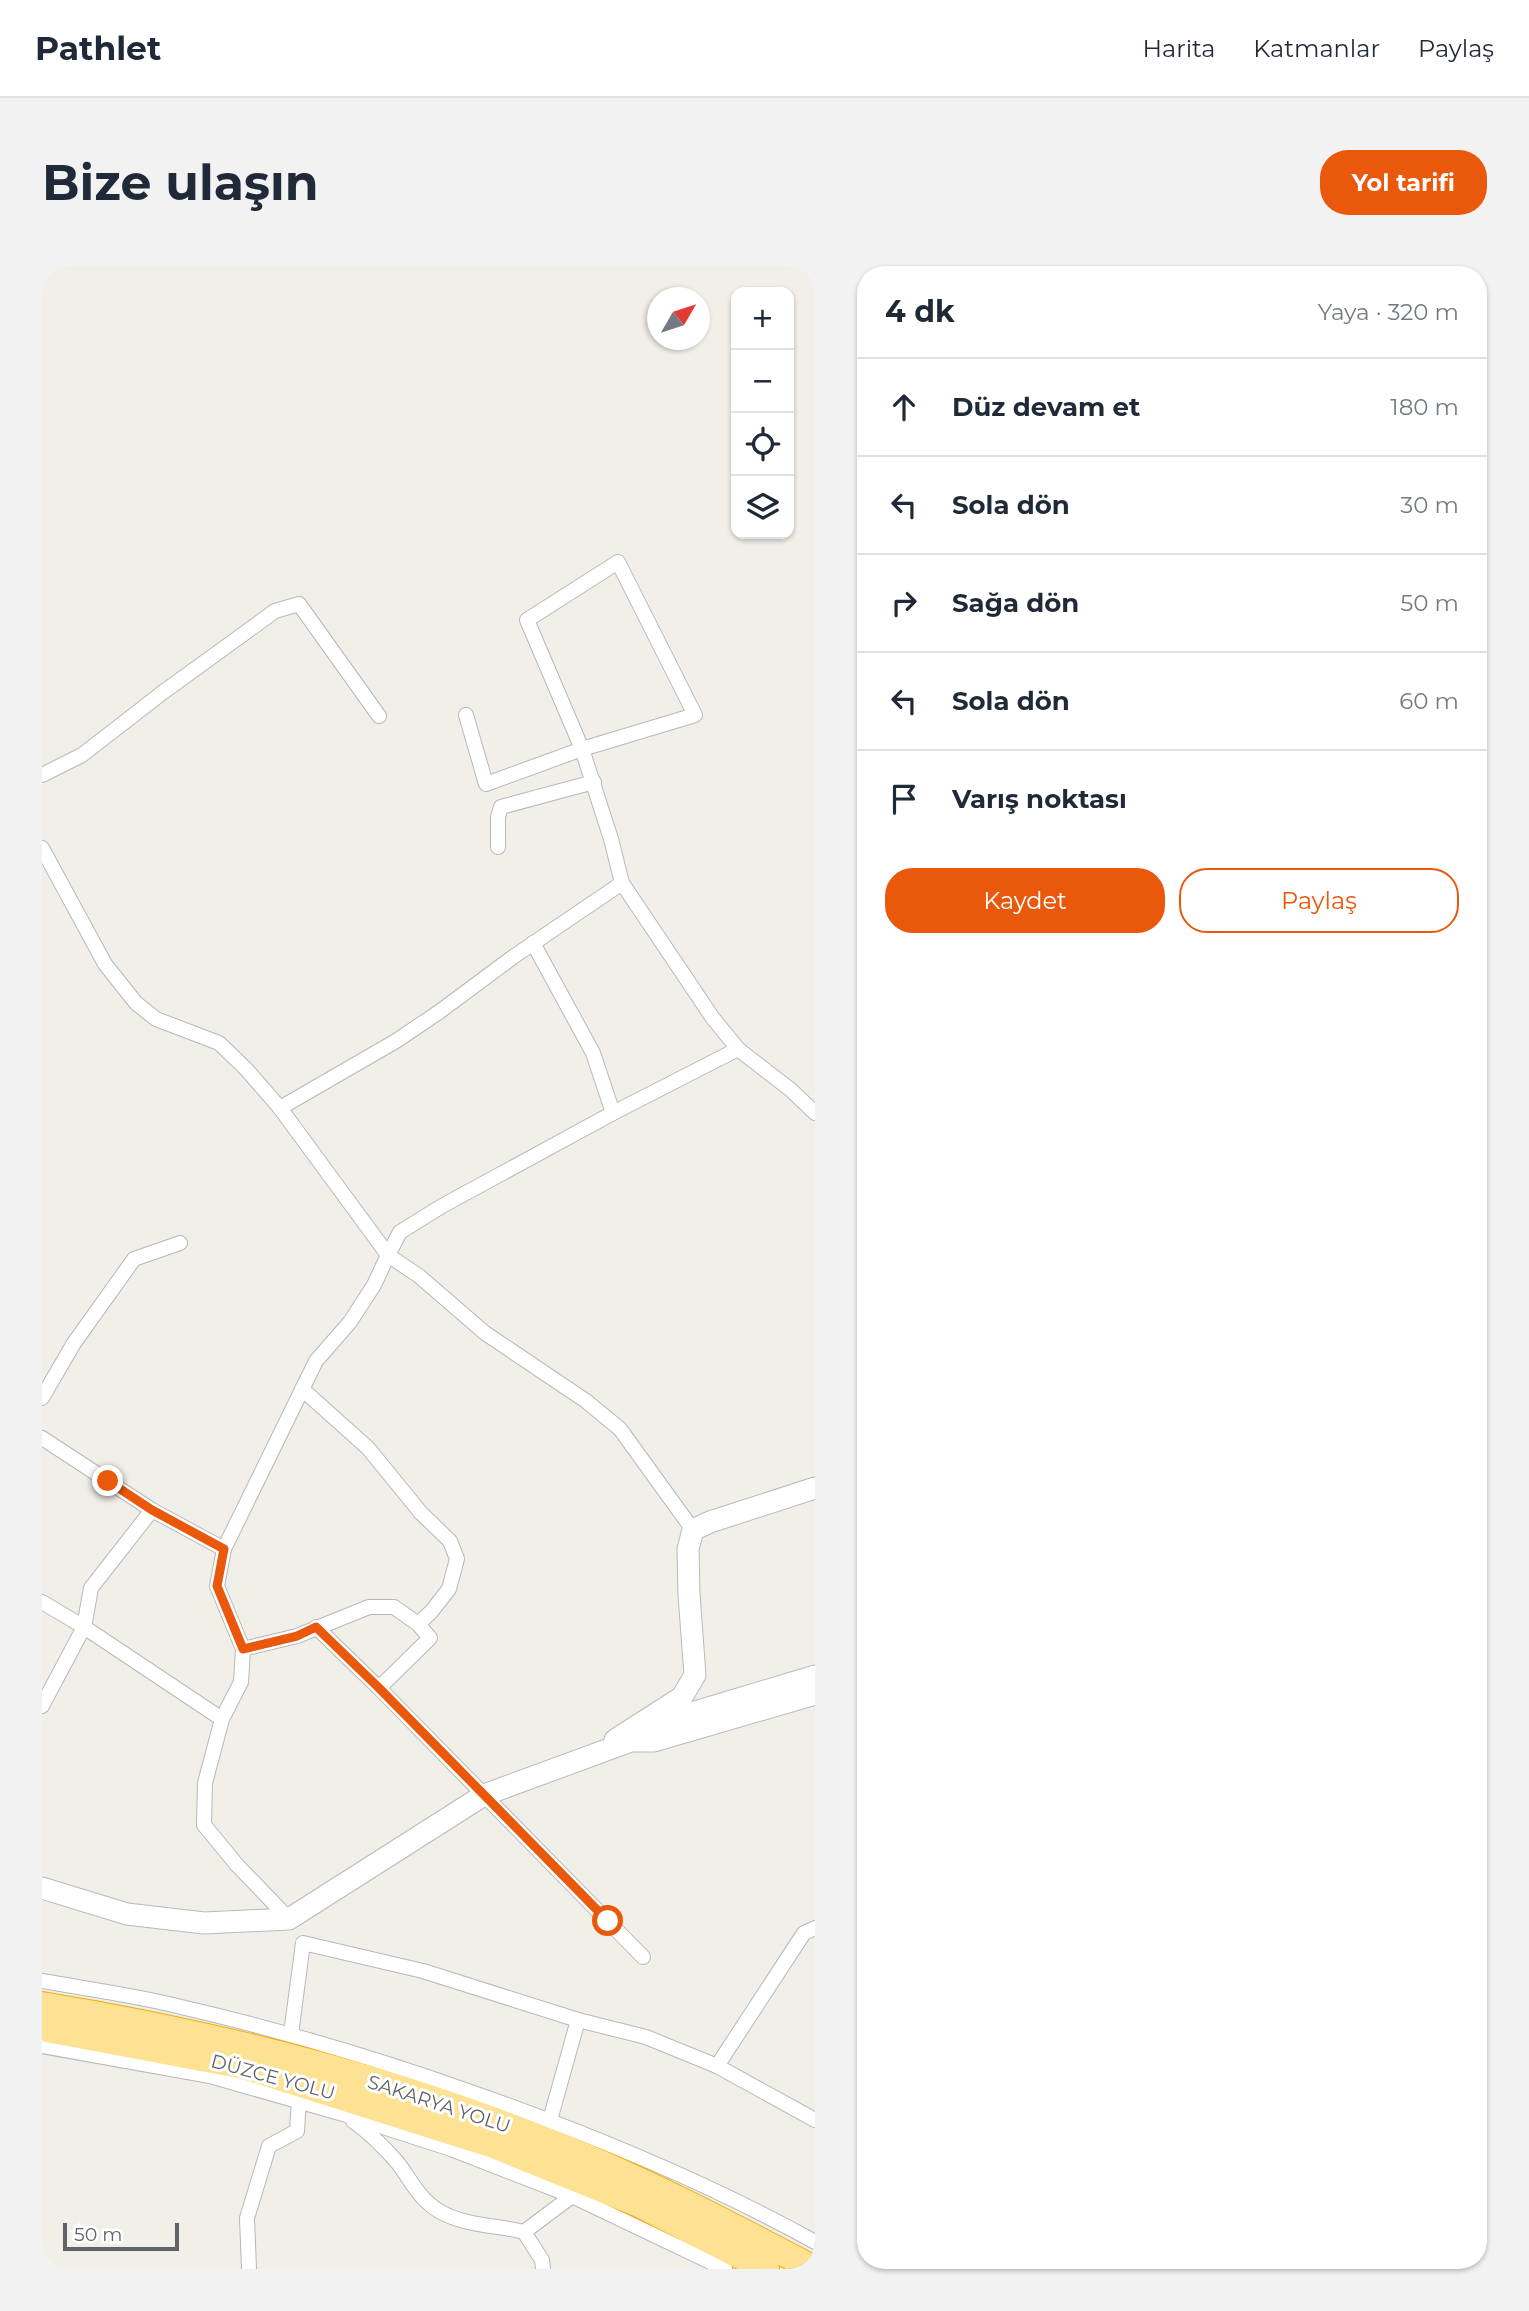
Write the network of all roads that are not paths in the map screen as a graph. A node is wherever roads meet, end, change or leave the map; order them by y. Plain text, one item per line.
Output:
1 (466, 715) dead end
2 (379, 716) dead end
3 (582, 749) junction
4 (42, 775) edge
5 (594, 782) junction
6 (498, 847) dead end
7 (42, 848) edge
8 (622, 883) junction
9 (533, 943) junction
10 (738, 1048) junction
11 (280, 1108) junction
12 (613, 1113) junction
13 (815, 1113) edge
14 (180, 1243) dead end
15 (387, 1255) junction
16 (302, 1389) junction
17 (42, 1398) edge
18 (42, 1438) edge
19 (815, 1488) edge
20 (152, 1510) junction
21 (693, 1530) junction
22 (224, 1549) junction
23 (42, 1602) edge
24 (418, 1623) junction
25 (84, 1627) junction
26 (316, 1627) junction
27 (243, 1649) junction
28 (815, 1676) edge
29 (379, 1688) junction
30 (815, 1694) edge
31 (42, 1706) edge
32 (222, 1719) junction
33 (631, 1741) junction
34 (596, 1753) junction
35 (484, 1795) junction
36 (42, 1888) edge
37 (289, 1919) junction
38 (815, 1928) edge
39 (643, 1957) dead end
40 (42, 1981) edge
41 (42, 2005) edge
42 (578, 2020) junction
43 (42, 2028) edge
44 (290, 2034) junction
45 (42, 2046) edge
46 (717, 2066) junction
47 (299, 2100) junction
48 (343, 2114) junction
49 (815, 2119) edge
50 (550, 2120) junction
51 (572, 2196) junction
52 (524, 2232) junction
53 (815, 2242) edge
54 (249, 2269) edge
55 (543, 2269) edge
56 (725, 2269) edge
57 (766, 2269) edge
58 (814, 2269) edge

1 - 3 street
2 - 4 street
3 - 3 street
3 - 5 street
5 - 6 street
5 - 8 street
7 - 11 street
8 - 9 street
8 - 10 street
9 - 11 street
9 - 12 street
10 - 12 street
10 - 13 street
11 - 15 street
12 - 15 street
14 - 17 street
15 - 16 street
15 - 21 street
16 - 22 street
16 - 24 street
18 - 20 street
19 - 21 main road
20 - 22 street
20 - 25 street
21 - 34 main road
22 - 27 street
23 - 25 street
24 - 26 street
24 - 29 street
25 - 31 street
25 - 32 street
26 - 27 street
26 - 29 street
27 - 32 street
28 - 33 main road
29 - 35 street
30 - 33 main road
32 - 37 street
33 - 34 main road
34 - 35 main road
35 - 37 main road
35 - 39 street
36 - 37 main road
38 - 46 street
40 - 44 street
41 - 58 highway, SAKARYA YOLU
42 - 44 street
42 - 46 street
42 - 50 street
43 - 57 highway, DÜZCE YOLU
44 - 50 street
45 - 47 street
46 - 49 street
47 - 48 street
47 - 54 street
48 - 51 street
48 - 52 street
50 - 53 street
51 - 52 street
51 - 56 street
52 - 55 street

